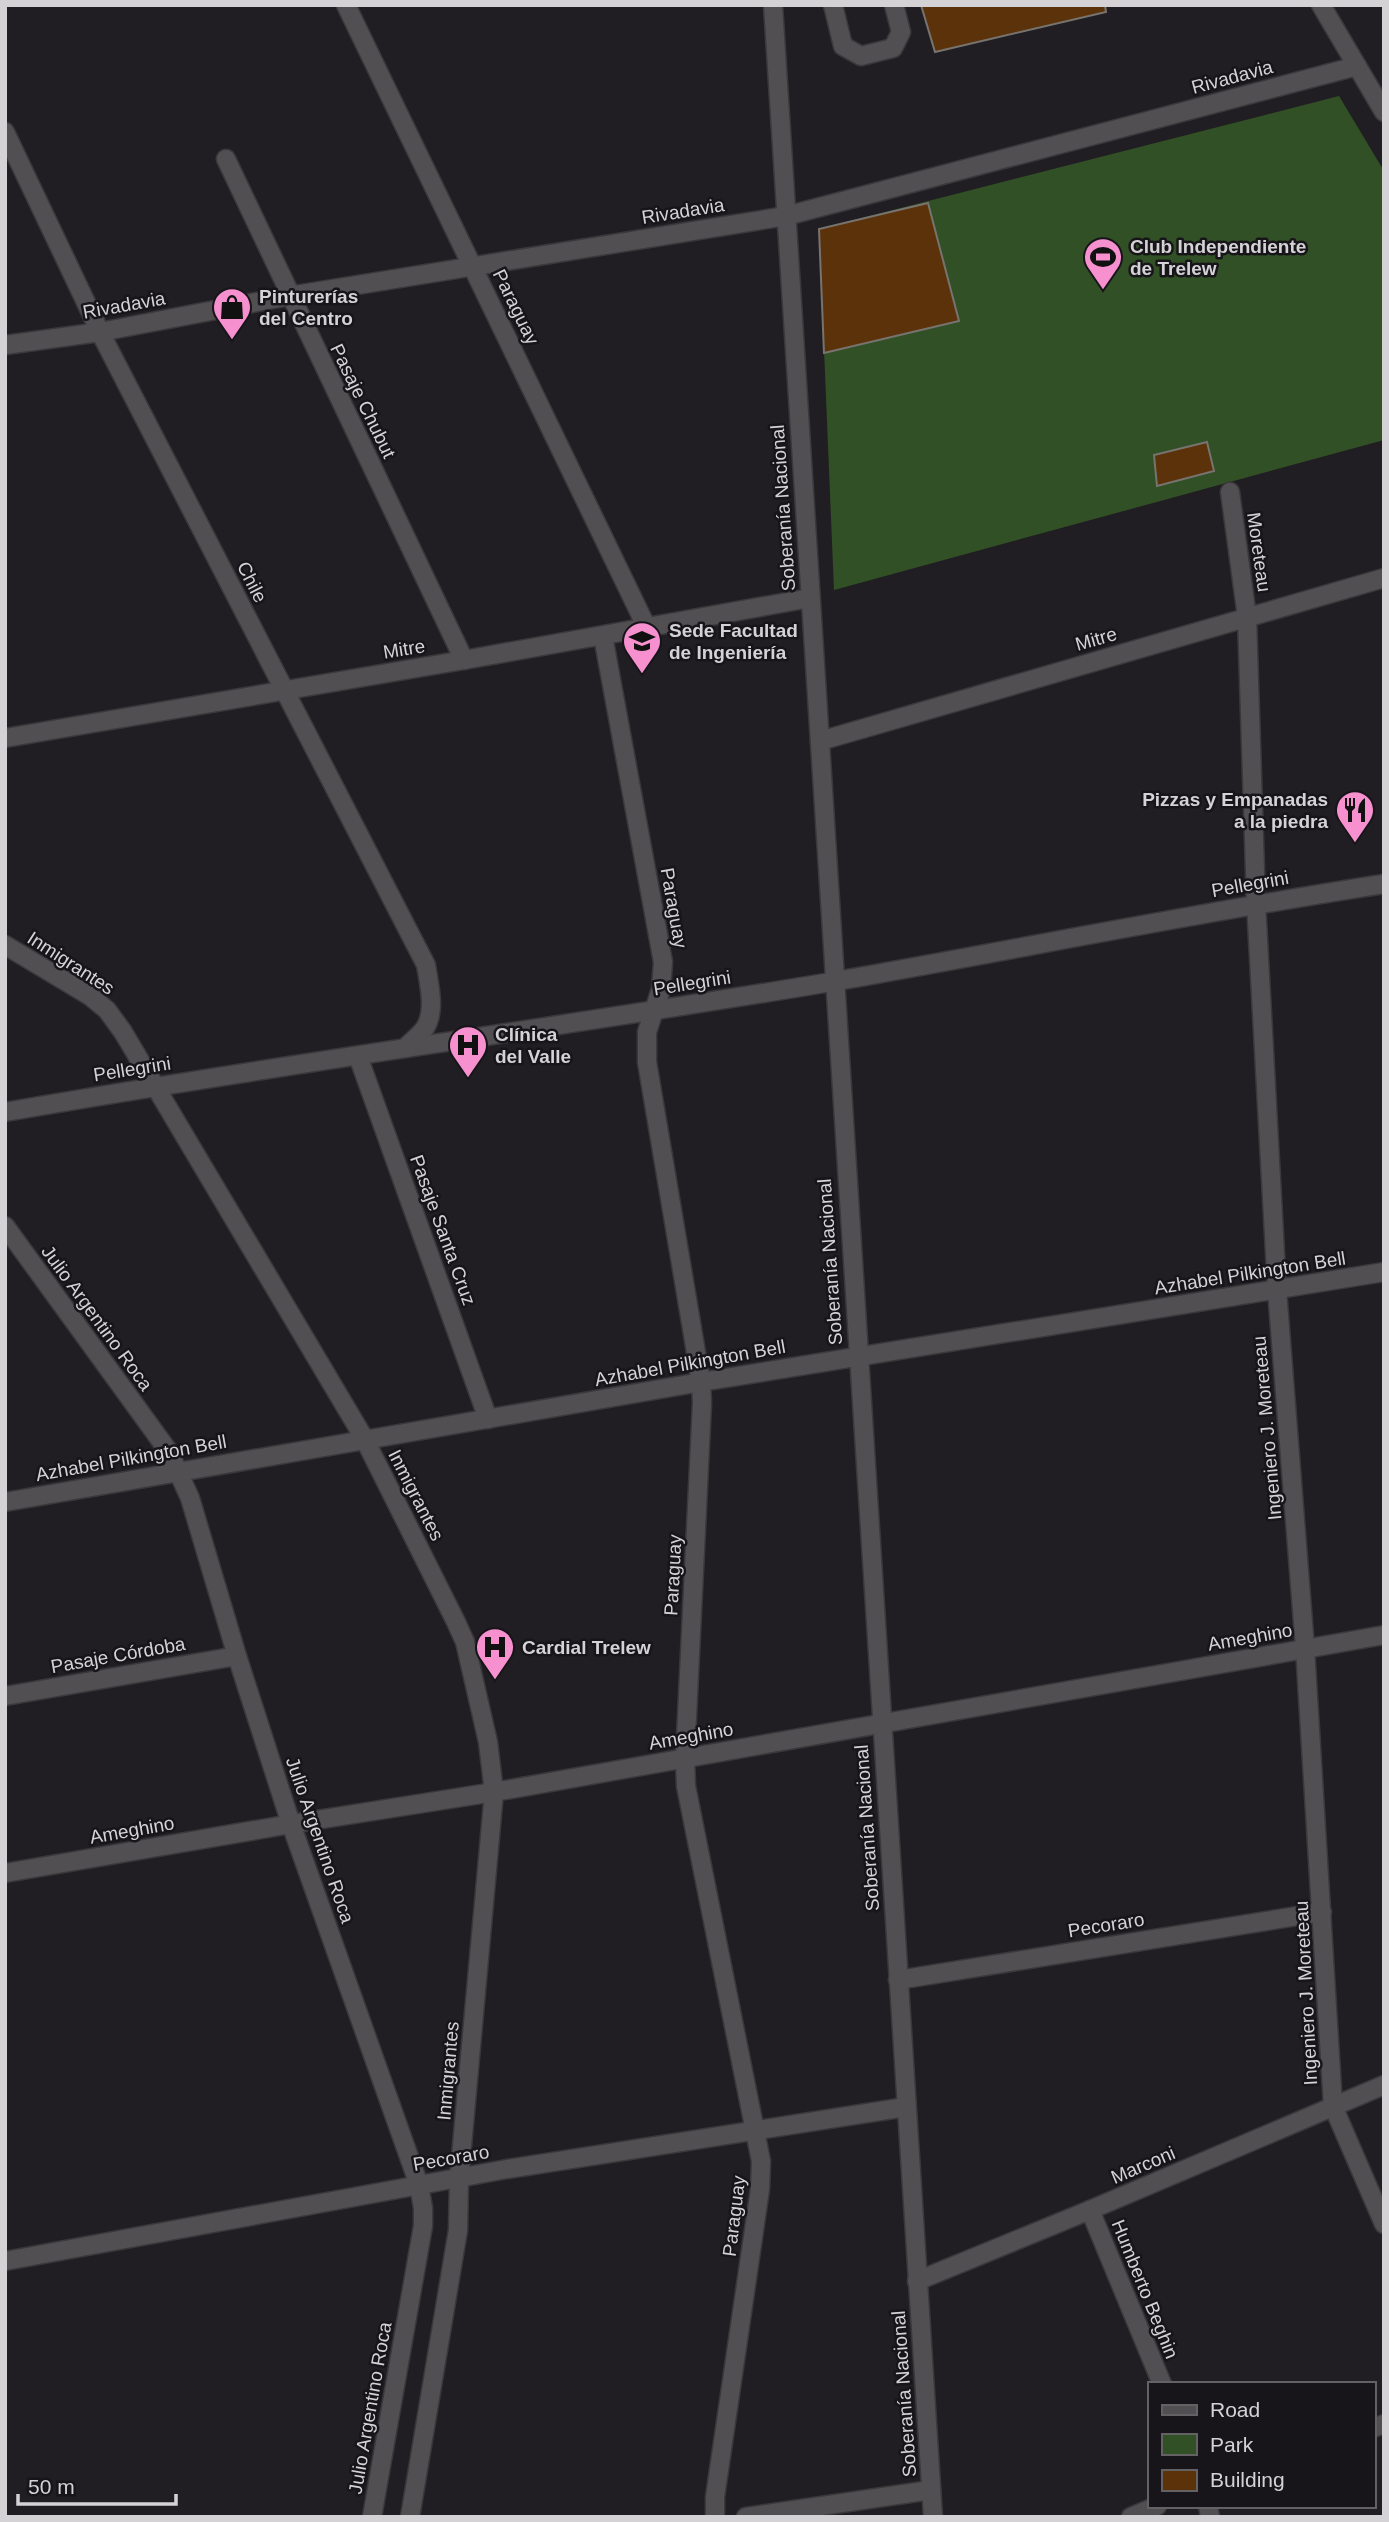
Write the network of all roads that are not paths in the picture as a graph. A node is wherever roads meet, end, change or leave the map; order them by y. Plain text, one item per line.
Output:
1 (346, 5) edge
2 (773, 5) edge
3 (833, 5) edge
4 (894, 5) edge
5 (1321, 5) edge
6 (1357, 66) junction
7 (1384, 112) edge
8 (5, 132) edge
9 (226, 159) dead end
10 (786, 216) junction
11 (474, 267) junction
12 (289, 296) junction
13 (100, 332) junction
14 (5, 345) edge
15 (1230, 492) dead end
16 (1384, 578) edge
17 (810, 598) junction
18 (1247, 617) junction
19 (647, 628) junction
20 (603, 636) junction
21 (464, 660) junction
22 (284, 690) junction
23 (5, 738) edge
24 (820, 741) junction
25 (1384, 884) edge
26 (1256, 903) junction
27 (5, 945) edge
28 (834, 981) junction
29 (654, 1011) junction
30 (405, 1048) junction
31 (358, 1056) junction
32 (155, 1086) junction
33 (5, 1112) edge
34 (5, 1226) edge
35 (1384, 1272) edge
36 (1277, 1290) junction
37 (858, 1356) junction
38 (701, 1382) junction
39 (488, 1419) junction
40 (365, 1438) junction
41 (178, 1471) junction
42 (5, 1502) edge
43 (1384, 1635) edge
44 (1305, 1648) junction
45 (237, 1657) junction
46 (5, 1696) edge
47 (881, 1725) junction
48 (685, 1758) junction
49 (494, 1792) junction
50 (291, 1824) junction
51 (5, 1873) edge
52 (1322, 1912) junction
53 (898, 1980) junction
54 (1384, 2085) edge
55 (1334, 2106) junction
56 (906, 2107) junction
57 (755, 2132) junction
58 (459, 2179) junction
59 (419, 2185) junction
60 (1090, 2210) junction
61 (1384, 2224) edge
62 (5, 2261) edge
63 (917, 2281) junction
64 (1160, 2382) edge
65 (931, 2490) junction
66 (1152, 2508) edge
67 (372, 2517) edge
68 (410, 2517) edge
69 (715, 2517) edge
70 (746, 2517) edge
71 (933, 2517) edge
72 (1130, 2517) edge

1 - 11 street, Paraguay
2 - 10 street, Soberanía Nacional
3 - 4 street
5 - 6 street
6 - 7 street
6 - 10 street, Rivadavia
8 - 13 street, Chile
9 - 12 street, Pasaje Chubut
10 - 11 street, Rivadavia
10 - 17 street, Soberanía Nacional
11 - 12 street, Rivadavia
11 - 19 street, Paraguay
12 - 13 street, Rivadavia
12 - 21 street, Pasaje Chubut
13 - 14 street, Rivadavia
13 - 22 street, Chile
15 - 18 street, Moreteau
16 - 18 street, Mitre
17 - 19 street, Mitre
17 - 24 street, Soberanía Nacional
18 - 24 street, Mitre
18 - 26 street, Ingeniero J. Moreteau
19 - 20 street, Mitre
20 - 21 street, Mitre
20 - 29 street, Paraguay
21 - 22 street, Mitre
22 - 23 street, Mitre
22 - 30 street, Chile
24 - 28 street, Soberanía Nacional
25 - 26 street, Pellegrini
26 - 28 street, Pellegrini
26 - 36 street, Ingeniero J. Moreteau
27 - 32 street, Inmigrantes
28 - 29 street, Pellegrini
28 - 37 street, Soberanía Nacional
29 - 30 street, Pellegrini
29 - 38 street, Paraguay
30 - 31 street, Pellegrini
31 - 32 street, Pellegrini
31 - 39 street, Pasaje Santa Cruz
32 - 33 street, Pellegrini
32 - 40 street, Inmigrantes
34 - 41 street, Julio Argentino Roca
35 - 36 street, Azhabel Pilkington Bell
36 - 37 street, Azhabel Pilkington Bell
36 - 44 street, Ingeniero J. Moreteau
37 - 38 street, Azhabel Pilkington Bell
37 - 47 street, Soberanía Nacional
38 - 39 street, Azhabel Pilkington Bell
38 - 48 street, Paraguay
39 - 40 street, Azhabel Pilkington Bell
40 - 41 street, Azhabel Pilkington Bell
40 - 49 street, Inmigrantes
41 - 42 street, Azhabel Pilkington Bell
41 - 45 street, Julio Argentino Roca
43 - 44 street, Ameghino
44 - 47 street, Ameghino
44 - 52 street, Ingeniero J. Moreteau
45 - 46 street, Pasaje Córdoba
45 - 50 street, Julio Argentino Roca
47 - 48 street, Ameghino
47 - 53 street, Soberanía Nacional
48 - 49 street, Ameghino
48 - 57 street, Paraguay
49 - 50 street, Ameghino
49 - 58 street, Inmigrantes
50 - 51 street, Ameghino
50 - 59 street, Julio Argentino Roca
52 - 53 street, Pecoraro
52 - 55 street, Ingeniero J. Moreteau
53 - 56 street, Soberanía Nacional
54 - 55 street, Marconi
55 - 60 street, Marconi
55 - 61 street, Ingeniero J. Moreteau
56 - 57 street, Pecoraro
56 - 63 street, Soberanía Nacional
57 - 58 street, Pecoraro
57 - 69 street, Paraguay
58 - 59 street, Pecoraro
58 - 68 street
59 - 62 street, Pecoraro
59 - 67 street, Julio Argentino Roca
60 - 63 street, Marconi
60 - 64 street, Humberto Beghin
63 - 65 street, Soberanía Nacional
65 - 70 street
65 - 71 street, Soberanía Nacional
66 - 72 street

